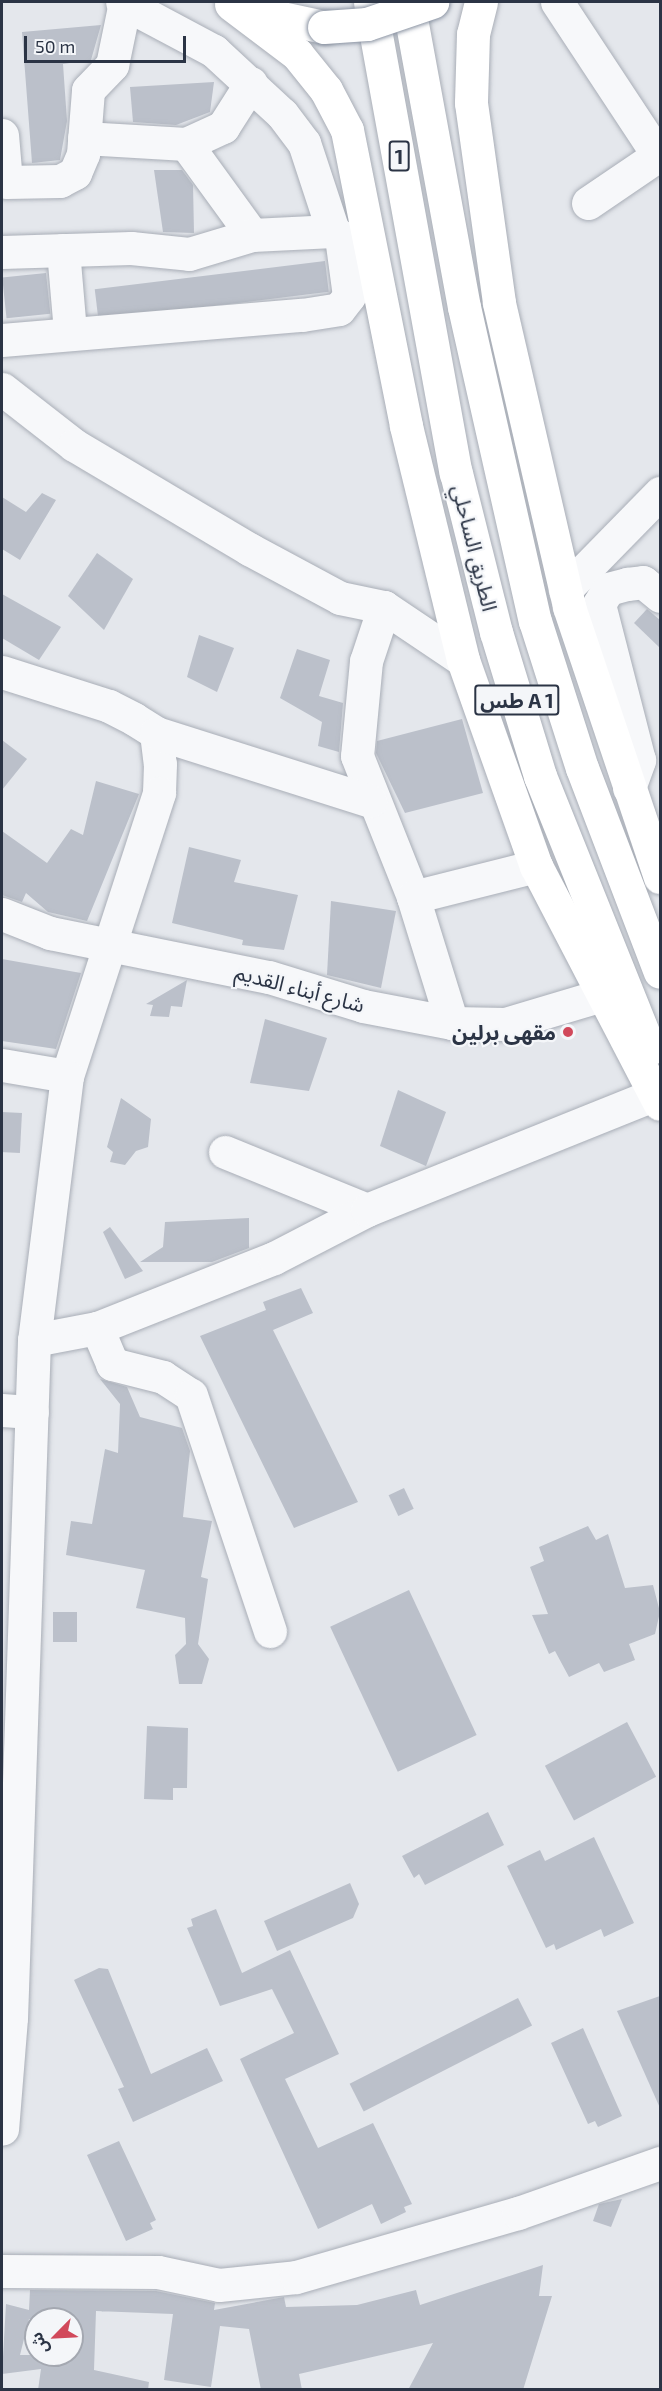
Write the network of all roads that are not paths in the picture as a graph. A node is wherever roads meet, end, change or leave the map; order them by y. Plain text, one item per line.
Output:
1 (124, 2) edge
2 (370, 2) edge
3 (408, 2) edge
4 (432, 2) edge
5 (482, 2) edge
6 (556, 2) edge
7 (229, 3) edge
8 (251, 82) junction
9 (2, 135) edge
10 (84, 138) junction
11 (186, 144) junction
12 (659, 154) edge
13 (588, 203) dead end
14 (333, 231) junction
15 (252, 235) junction
16 (63, 250) junction
17 (2, 252) edge
18 (464, 307) joint
19 (428, 311) joint
20 (70, 332) junction
21 (2, 340) edge
22 (2, 389) edge
23 (660, 493) edge
24 (565, 590) junction
25 (660, 596) edge
26 (384, 607) junction
27 (463, 660) junction
28 (2, 672) edge
29 (156, 733) junction
30 (629, 788) junction
31 (371, 801) junction
32 (536, 866) junction
33 (660, 877) edge
34 (413, 897) junction
35 (2, 914) edge
36 (110, 942) junction
37 (660, 972) edge
38 (599, 996) junction
39 (452, 1023) junction
40 (2, 1065) edge
41 (67, 1076) junction
42 (658, 1090) edge
43 (225, 1152) dead end
44 (367, 1209) junction
45 (97, 1328) junction
46 (34, 1340) junction
47 (17, 1411) edge
48 (270, 1631) dead end
49 (12, 1655) edge
50 (6, 2017) edge
51 (2, 2129) edge
52 (660, 2163) edge
53 (2, 2271) edge

1 - 8 street
1 - 10 street
2 - 19 highway, الطريق الساحلي / 1
3 - 18 highway, الطريق الساحلي / 1
4 - 7 highway, bridge
5 - 24 highway
6 - 12 street
7 - 27 highway
8 - 11 street
8 - 14 street
9 - 10 street
10 - 11 street
11 - 15 street
12 - 13 street
14 - 15 street
14 - 20 street
15 - 16 street
16 - 17 street
16 - 20 street
18 - 37 highway, الطريق الساحلي / طس A 1
19 - 42 highway, الطريق الساحلي / طس A 1
20 - 21 street
22 - 26 street
23 - 24 street
24 - 30 highway
25 - 30 street
26 - 27 street
26 - 31 street
27 - 32 highway
28 - 29 street
29 - 31 street
29 - 36 street
30 - 33 highway
31 - 34 street
32 - 34 street
32 - 38 highway
34 - 39 street
35 - 36 street, شارع أبناء القديم
36 - 39 street, شارع أبناء القديم
36 - 41 street
38 - 39 street, شارع أبناء القديم
38 - 42 highway
40 - 41 street
41 - 46 street
42 - 44 street
43 - 44 street
44 - 45 street
45 - 46 street
45 - 48 street
46 - 47 street
47 - 49 street
49 - 50 street
50 - 51 street
52 - 53 street

